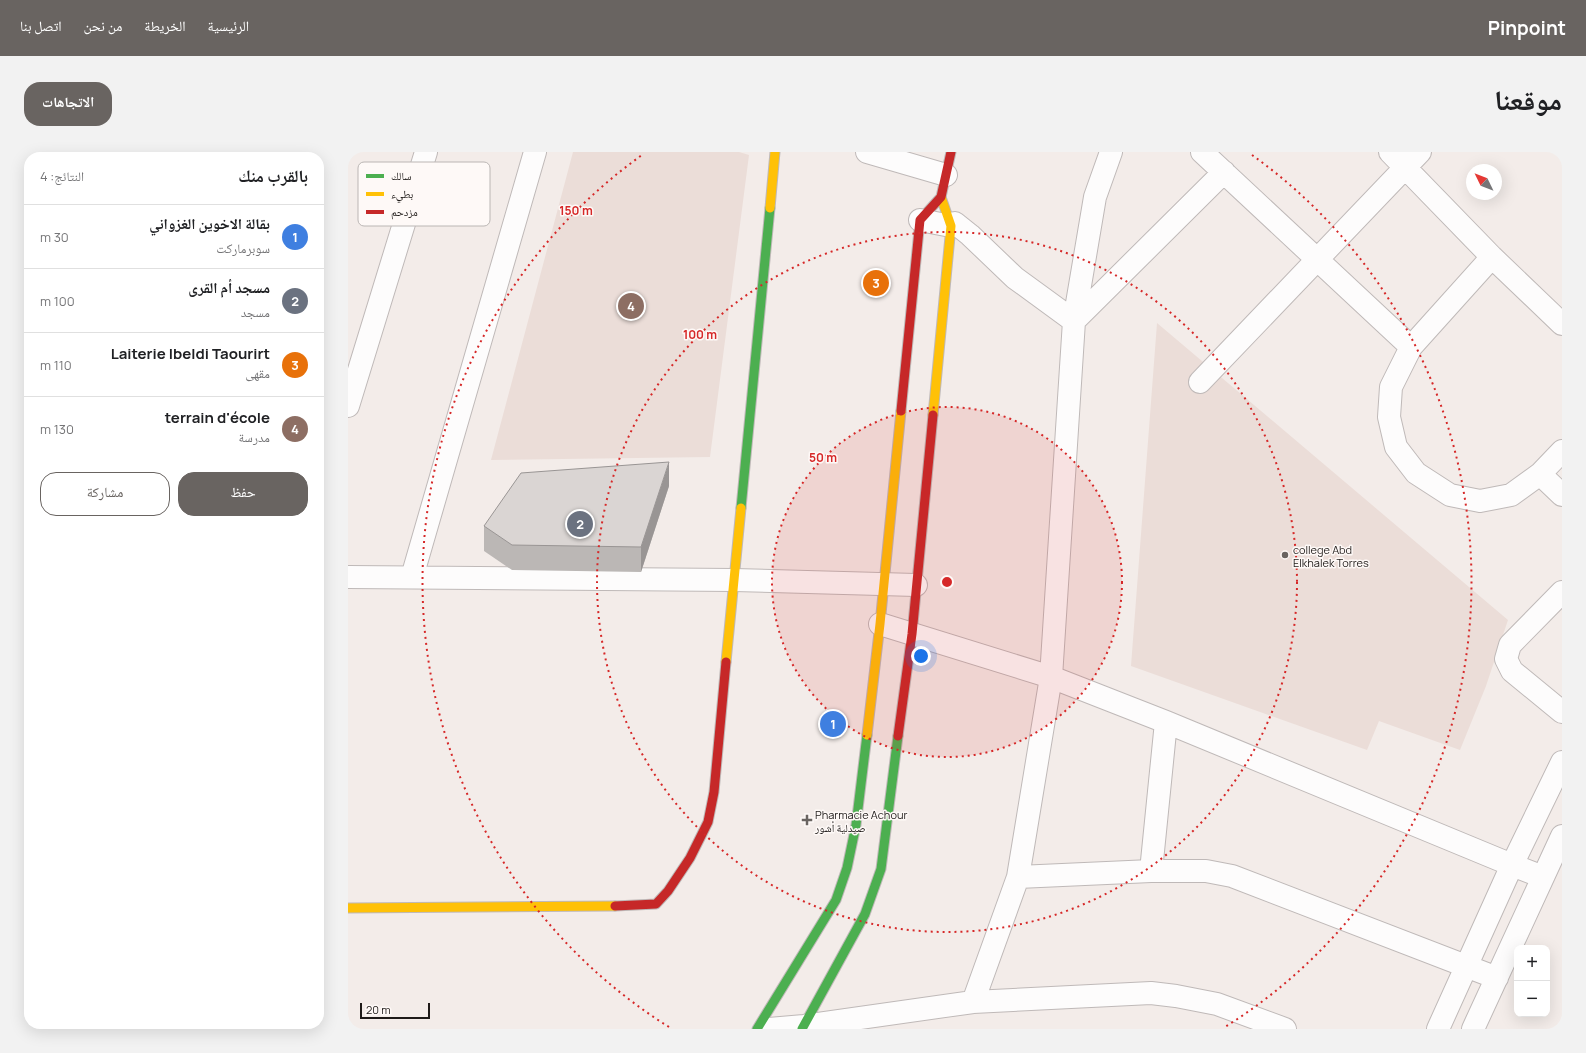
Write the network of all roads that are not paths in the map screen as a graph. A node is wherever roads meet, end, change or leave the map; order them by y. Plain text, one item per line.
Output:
1 (426, 152) edge
2 (535, 152) edge
3 (775, 152) edge
4 (867, 152) edge
5 (951, 152) edge
6 (1111, 152) edge
7 (1202, 152) edge
8 (1390, 152) edge
9 (1412, 160) edge
10 (423, 162) edge
11 (1224, 172) junction
12 (946, 175) junction
13 (941, 197) junction
14 (920, 220) junction
15 (403, 226) edge
16 (951, 226) junction
17 (1492, 257) junction
18 (1317, 258) junction
19 (1074, 320) junction
20 (1562, 324) edge
21 (1411, 347) junction
22 (1200, 382) dead end
23 (348, 406) edge
24 (1562, 451) edge
25 (1540, 474) junction
26 (1562, 495) edge
27 (348, 577) edge
28 (412, 577) junction
29 (734, 580) junction
30 (883, 585) junction
31 (916, 585) junction
32 (1562, 592) edge
33 (880, 624) junction
34 (912, 634) junction
35 (1051, 677) junction
36 (1562, 712) edge
37 (1166, 722) junction
38 (1562, 762) edge
39 (1562, 836) edge
40 (1512, 865) junction
41 (1151, 870) junction
42 (1018, 877) junction
43 (1543, 877) junction
44 (348, 908) edge
45 (1466, 966) junction
46 (1497, 978) junction
47 (972, 1002) junction
48 (803, 1028) edge
49 (757, 1029) edge
50 (769, 1029) edge
51 (1285, 1029) edge
52 (1438, 1029) edge
53 (1473, 1029) edge

1 - 10 street
2 - 28 street
3 - 29 street
4 - 12 street
5 - 12 street
6 - 19 street
7 - 11 street
8 - 9 street
9 - 17 street
9 - 18 street
11 - 18 street
11 - 19 street
12 - 13 street
13 - 14 street
13 - 16 street
14 - 16 street
14 - 30 street
15 - 23 street
16 - 19 street
16 - 31 street
17 - 20 street
17 - 21 street
18 - 21 street
18 - 22 street
19 - 35 street
21 - 25 street
24 - 25 street
25 - 26 street
27 - 28 street
28 - 29 street
29 - 30 street
29 - 44 street
30 - 31 street
30 - 33 street
31 - 34 street
32 - 36 street
33 - 34 street
33 - 49 street
34 - 35 street
34 - 48 street
35 - 37 street
35 - 42 street
37 - 40 street
37 - 41 street
38 - 40 street
39 - 43 street
40 - 43 street
40 - 45 street
41 - 42 street
41 - 45 street
42 - 47 street
43 - 46 street
45 - 46 street
45 - 52 street
46 - 53 street
47 - 48 street
47 - 51 street
48 - 50 street

